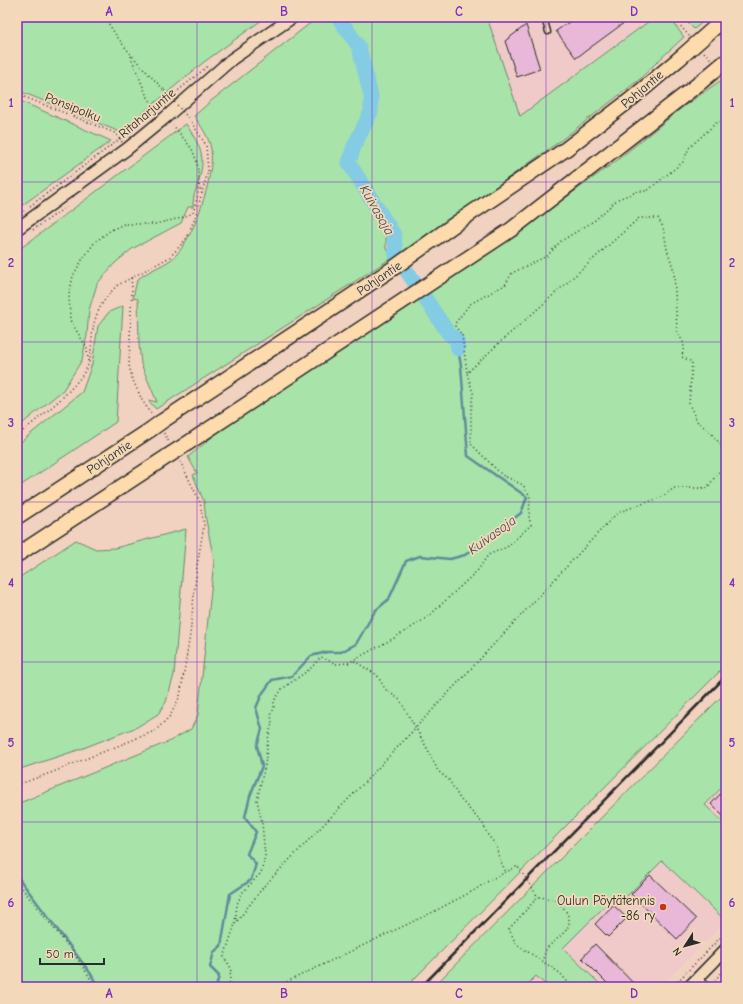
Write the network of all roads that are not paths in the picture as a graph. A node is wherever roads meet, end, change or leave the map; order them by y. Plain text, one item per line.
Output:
1 (293, 17) edge
2 (544, 17) edge
3 (726, 18) edge
4 (548, 32) dead end
5 (726, 61) edge
6 (17, 229) edge
7 (17, 518) edge
8 (17, 555) edge
9 (726, 949) edge
10 (697, 978) junction
11 (689, 987) edge
12 (707, 987) edge

1 - 6 street, Ritaharjuntie
2 - 4 lane
3 - 7 highway, Pohjantie, bridge
5 - 8 highway, bridge
9 - 10 street
10 - 11 street
10 - 12 street

